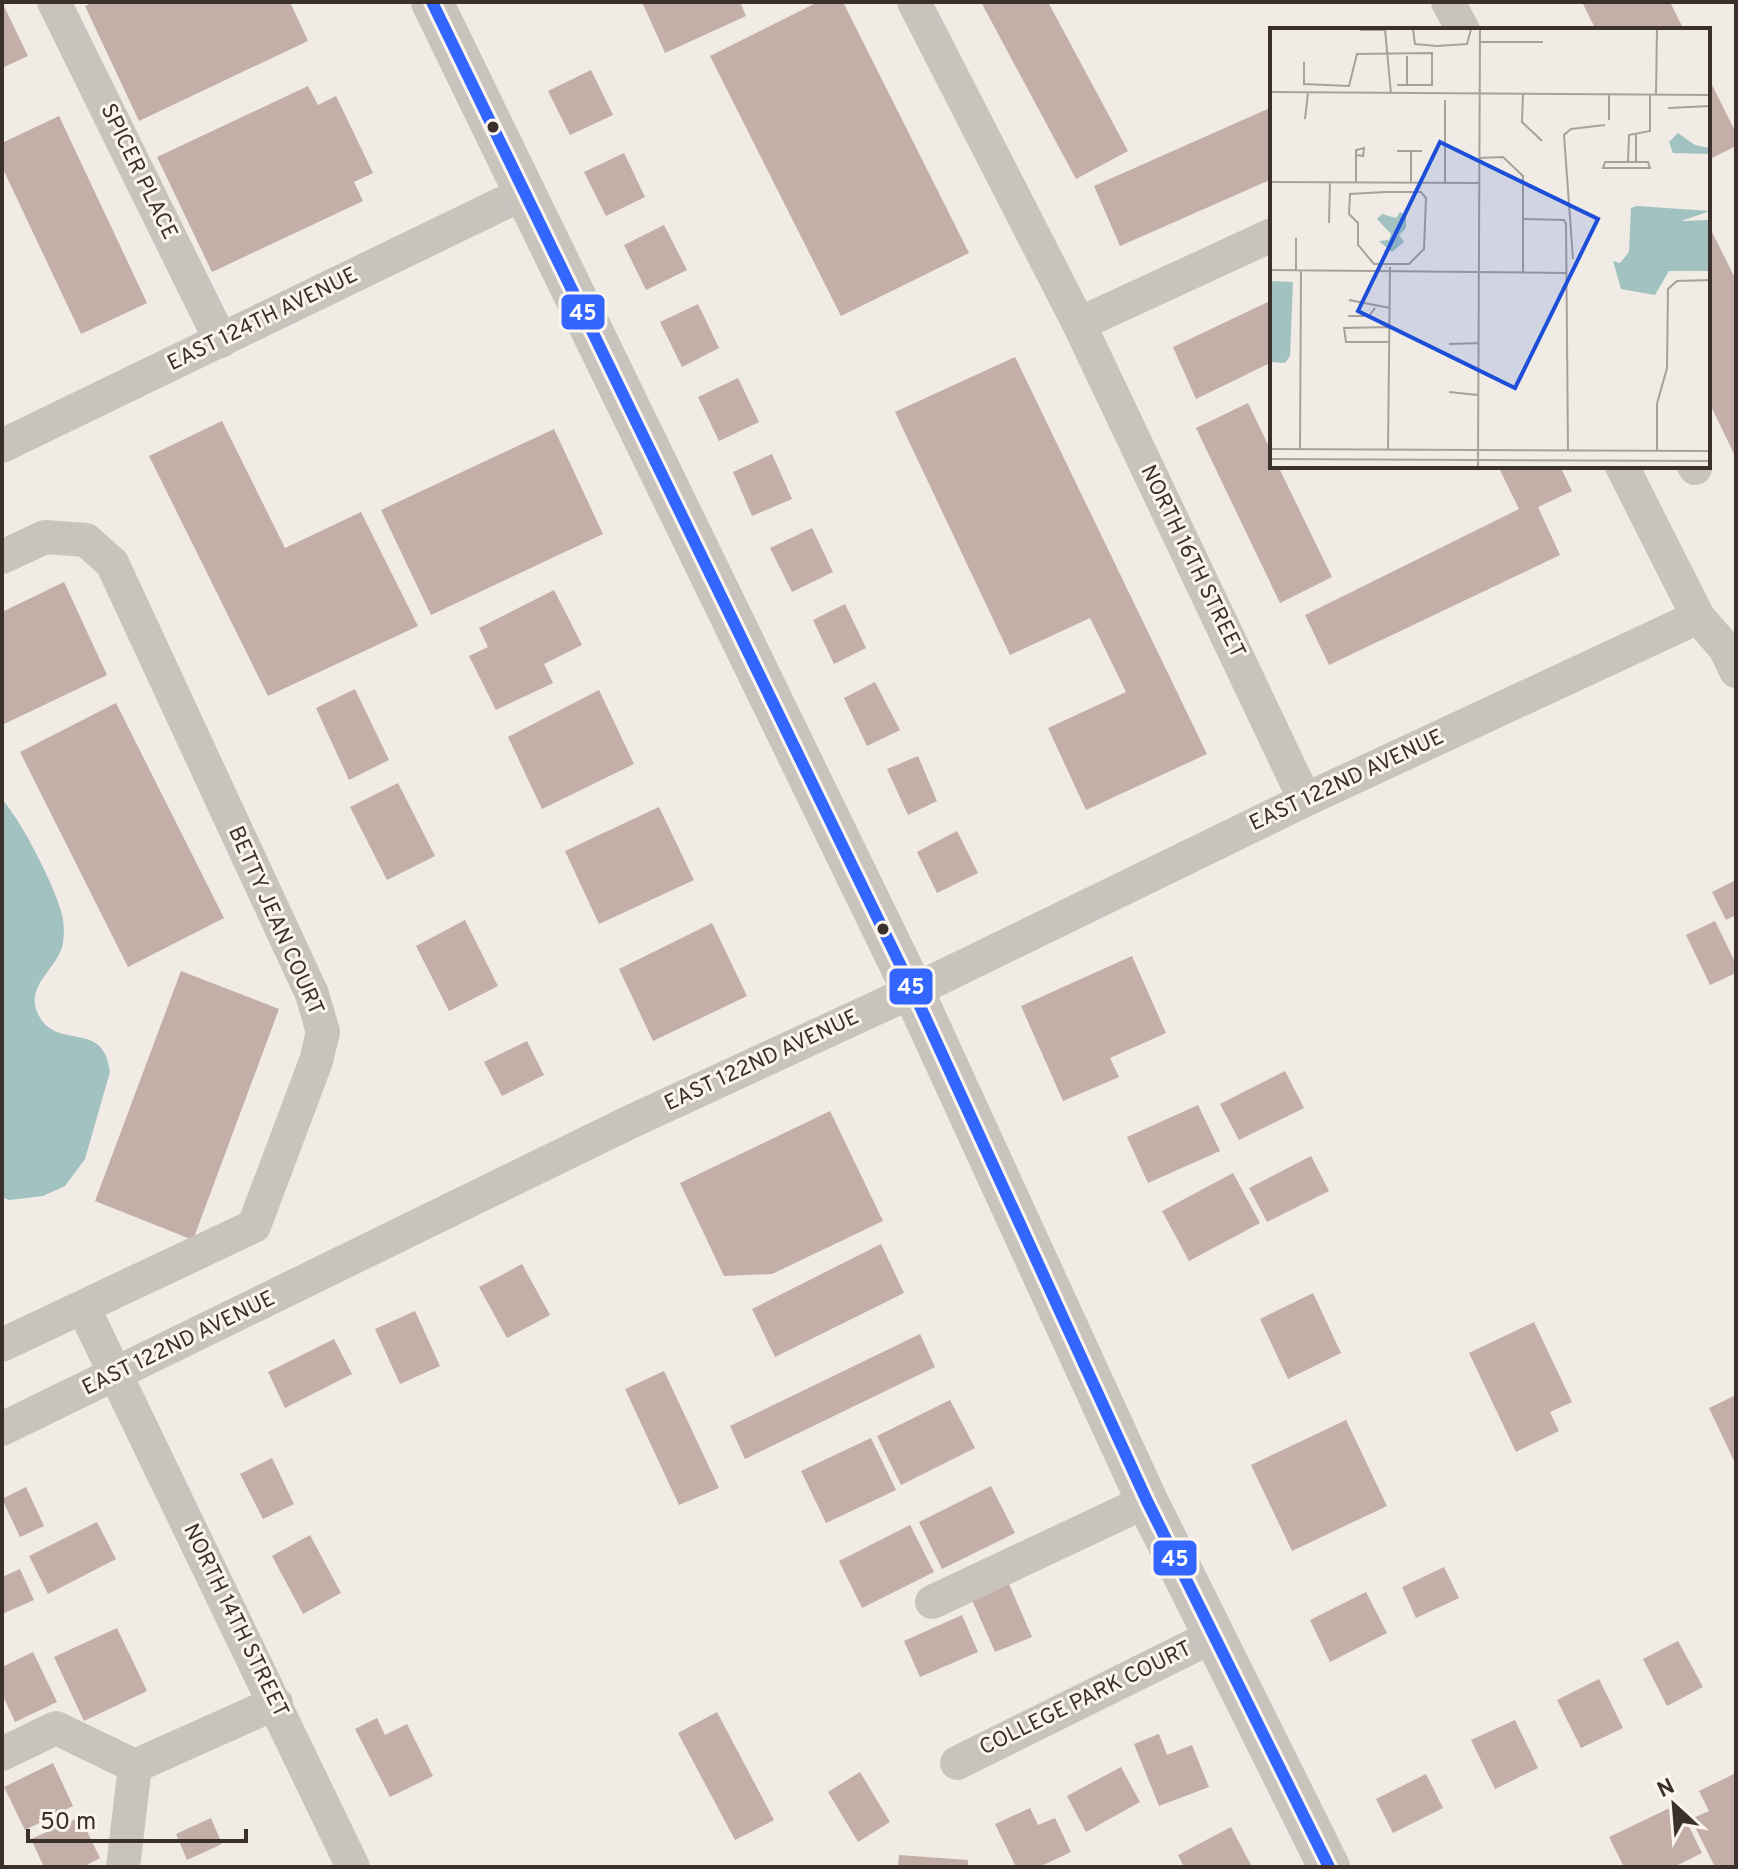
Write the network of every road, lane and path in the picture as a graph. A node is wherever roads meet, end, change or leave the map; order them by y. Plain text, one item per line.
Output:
1 (54, 2) edge
2 (432, 2) edge
3 (914, 2) edge
4 (1448, 2) edge
5 (1462, 28) edge
6 (524, 193) junction
7 (1270, 236) edge
8 (1079, 324) junction
9 (221, 341) junction
10 (2, 446) edge
11 (1623, 468) edge
12 (2, 557) edge
13 (1698, 617) junction
14 (1736, 671) edge
15 (1305, 800) junction
16 (913, 991) junction
17 (83, 1307) junction
18 (2, 1345) edge
19 (114, 1376) junction
20 (2, 1429) edge
21 (1147, 1501) junction
22 (932, 1602) dead end
23 (1215, 1635) junction
24 (276, 1703) junction
25 (2, 1754) edge
26 (957, 1763) dead end
27 (135, 1766) junction
28 (123, 1867) edge
29 (353, 1867) edge
30 (1329, 1867) edge

1 - 9 street, SPICER PLACE
2 - 6 street
3 - 8 street, NORTH 16TH STREET
4 - 5 street
6 - 9 street, EAST 124TH AVENUE
6 - 16 street
7 - 8 street
8 - 15 street, NORTH 16TH STREET
9 - 10 street, EAST 124TH AVENUE
11 - 13 street
12 - 17 street, BETTY JEAN COURT
13 - 14 street
13 - 15 street, EAST 122ND AVENUE
15 - 16 street, EAST 122ND AVENUE
16 - 19 street, EAST 122ND AVENUE
16 - 21 street
17 - 18 street, BETTY JEAN COURT
17 - 19 street
19 - 20 street, EAST 122ND AVENUE
19 - 24 street, NORTH 14TH STREET
21 - 22 street
21 - 23 street
23 - 26 street, COLLEGE PARK COURT
23 - 30 street
24 - 27 street
24 - 29 street, NORTH 14TH STREET
25 - 27 street
27 - 28 street

